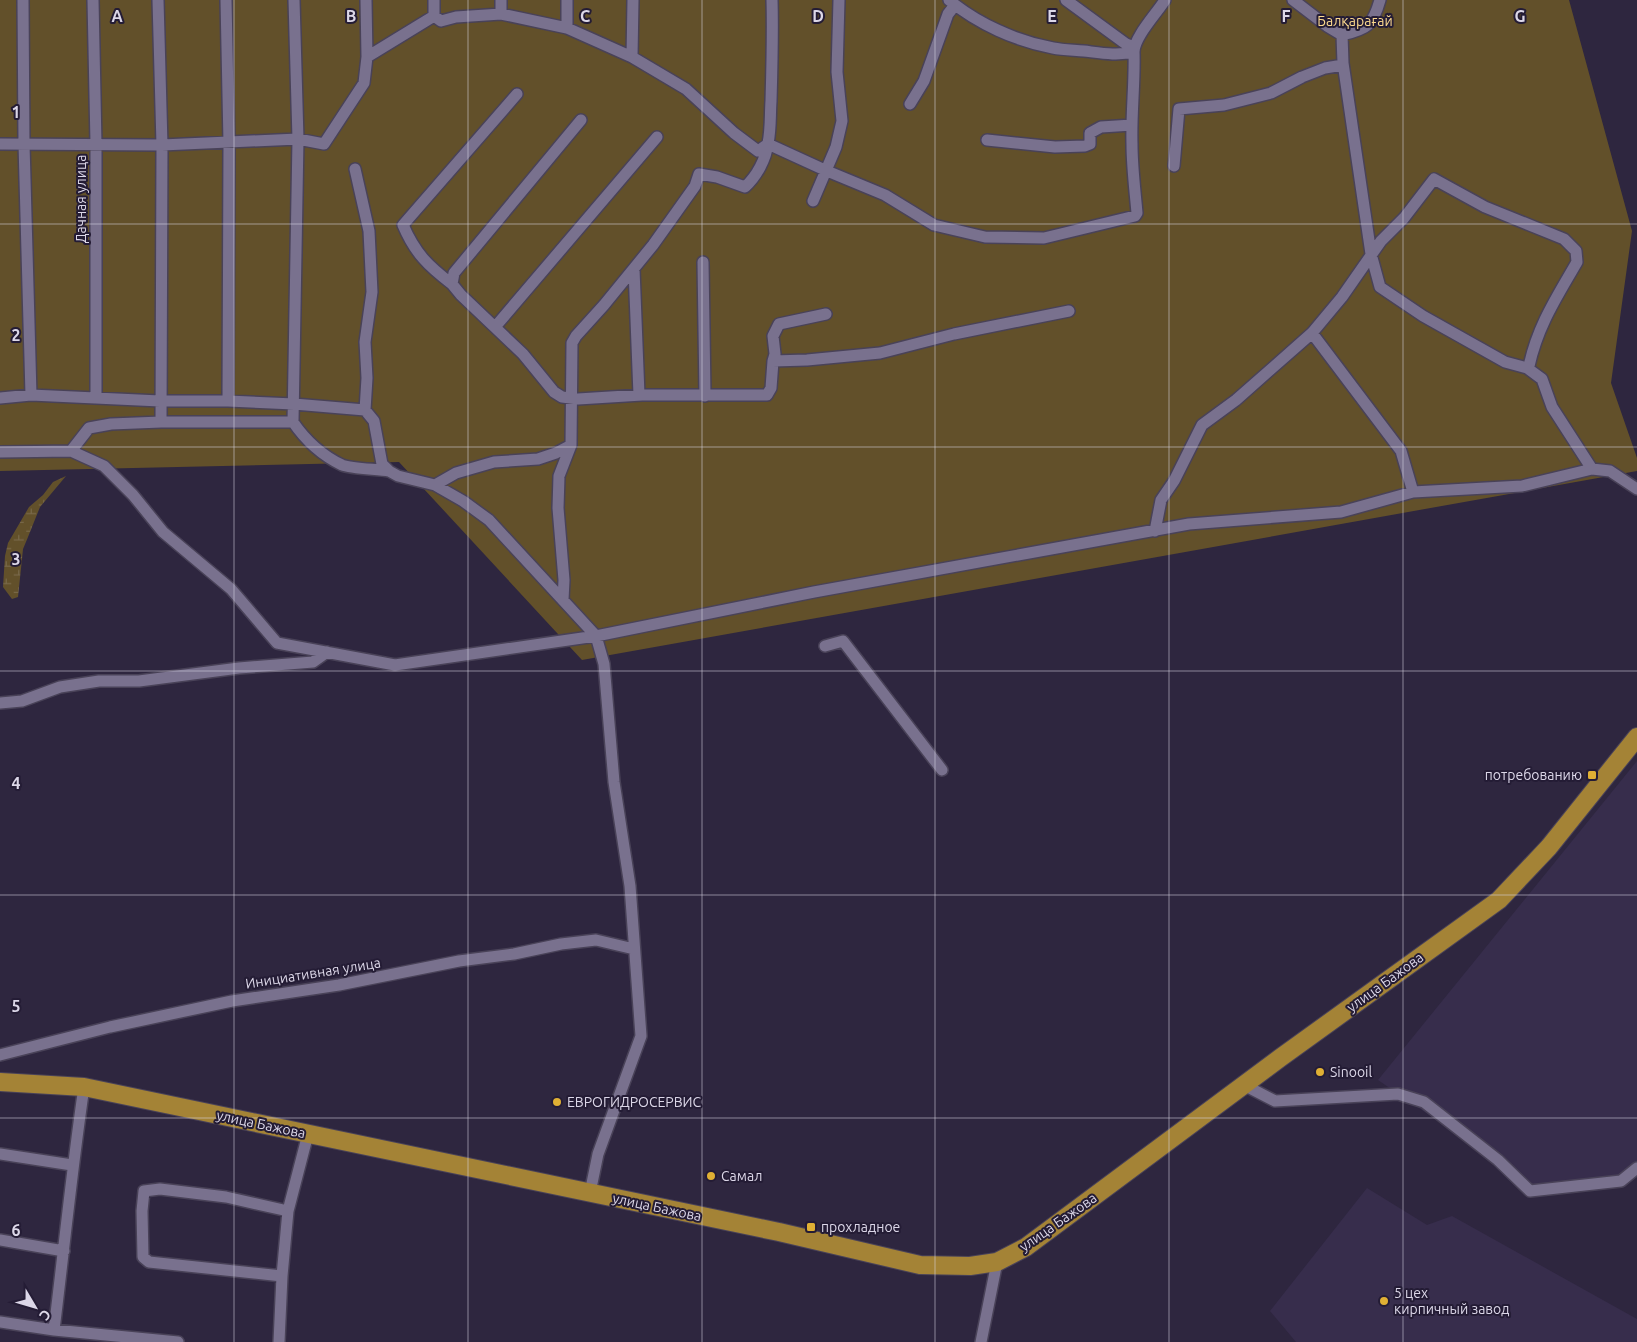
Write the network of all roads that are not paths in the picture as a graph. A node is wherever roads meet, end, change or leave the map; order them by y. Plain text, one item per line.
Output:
1 (23, 0) edge
2 (93, 0) edge
3 (158, 0) edge
4 (226, 0) edge
5 (294, 0) edge
6 (366, 0) edge
7 (434, 0) edge
8 (501, 0) edge
9 (567, 0) edge
10 (633, 0) edge
11 (772, 0) edge
12 (840, 0) edge
13 (1066, 0) edge
14 (1165, 0) edge
15 (1294, 0) edge
16 (1380, 0) edge
17 (952, 2) edge
18 (501, 14) junction
19 (434, 16) junction
20 (567, 28) junction
21 (1342, 35) junction
22 (1134, 49) junction
23 (632, 56) junction
24 (367, 57) junction
25 (1343, 65) junction
26 (517, 94) dead end
27 (910, 104) dead end
28 (581, 120) dead end
29 (1132, 125) junction
30 (657, 137) dead end
31 (298, 140) junction
32 (988, 140) dead end
33 (228, 143) junction
34 (0, 144) edge
35 (24, 144) junction
36 (96, 144) junction
37 (768, 144) junction
38 (162, 145) junction
39 (1174, 166) dead end
40 (355, 170) dead end
41 (827, 171) junction
42 (813, 201) dead end
43 (1371, 254) junction
44 (703, 262) dead end
45 (634, 269) junction
46 (452, 284) junction
47 (1070, 311) dead end
48 (826, 314) dead end
49 (495, 327) junction
50 (1312, 333) junction
51 (773, 361) junction
52 (1527, 368) junction
53 (31, 395) junction
54 (639, 395) junction
55 (705, 396) junction
56 (0, 398) edge
57 (96, 398) junction
58 (570, 398) junction
59 (160, 401) junction
60 (228, 401) junction
61 (294, 404) junction
62 (366, 410) junction
63 (161, 422) junction
64 (293, 422) junction
65 (571, 445) junction
66 (71, 451) junction
67 (0, 452) edge
68 (1592, 469) junction
69 (389, 471) junction
70 (435, 485) junction
71 (1637, 489) edge
72 (1413, 492) junction
73 (1155, 531) junction
74 (563, 600) junction
75 (596, 636) junction
76 (825, 646) dead end
77 (326, 652) junction
78 (0, 703) edge
79 (1637, 736) edge
80 (942, 770) dead end
81 (634, 949) junction
82 (0, 1055) edge
83 (0, 1082) edge
84 (1244, 1086) junction
85 (84, 1087) junction
86 (308, 1134) junction
87 (0, 1154) edge
88 (72, 1165) junction
89 (1637, 1168) edge
90 (590, 1193) junction
91 (288, 1211) junction
92 (0, 1240) edge
93 (64, 1250) junction
94 (997, 1262) junction
95 (282, 1276) junction
96 (0, 1322) edge
97 (54, 1330) junction
98 (178, 1342) edge
99 (279, 1342) edge
100 (982, 1342) edge

1 - 35 street
2 - 36 street, Дачная улица
3 - 38 street
4 - 33 street
5 - 31 street
6 - 24 street
7 - 19 street
8 - 18 street
9 - 20 street
10 - 23 street
11 - 37 street
12 - 41 street
13 - 22 street
14 - 22 street
15 - 21 street
16 - 21 street
17 - 22 street
17 - 27 street
18 - 19 street
18 - 20 street
19 - 24 street
20 - 23 street
21 - 25 street
22 - 29 street
23 - 37 street
24 - 31 street
25 - 39 street
25 - 43 street
26 - 46 street
28 - 46 street
29 - 32 street
29 - 41 street
30 - 49 street
31 - 33 street
31 - 61 street
33 - 38 street
33 - 60 street
34 - 35 street
35 - 36 street
35 - 53 street
36 - 38 street
36 - 57 street, Дачная улица
37 - 41 street
37 - 45 street
38 - 59 street
40 - 62 street
41 - 42 street
43 - 50 street
43 - 52 street
43 - 52 street
44 - 55 street
45 - 54 street
45 - 58 street
46 - 49 street
47 - 51 street
48 - 51 street
49 - 58 street
50 - 72 street
50 - 73 street
51 - 55 street
52 - 68 street
53 - 56 street
53 - 57 street
54 - 55 street
54 - 58 street
57 - 59 street
58 - 65 street
59 - 60 street
59 - 63 street
60 - 61 street
61 - 62 street
61 - 64 street
62 - 69 street
63 - 64 street
63 - 66 street
64 - 69 street
65 - 70 street
65 - 74 street
66 - 67 street
66 - 77 street
68 - 71 street
68 - 72 street
69 - 70 street
70 - 74 street
72 - 73 street
73 - 75 street
74 - 75 street
75 - 77 street
75 - 81 street
76 - 80 street
77 - 78 street
79 - 84 highway, улица Бажова
81 - 82 street, Инициативная улица
81 - 90 street
83 - 85 highway, улица Бажова
84 - 89 street
84 - 94 highway, улица Бажова
85 - 86 highway, улица Бажова
85 - 88 street
86 - 90 highway, улица Бажова
86 - 91 street
87 - 88 street
88 - 93 street
90 - 94 highway, улица Бажова
91 - 95 street
91 - 95 street
92 - 93 street
93 - 97 street
94 - 100 street
95 - 99 street
96 - 97 street
97 - 98 street

